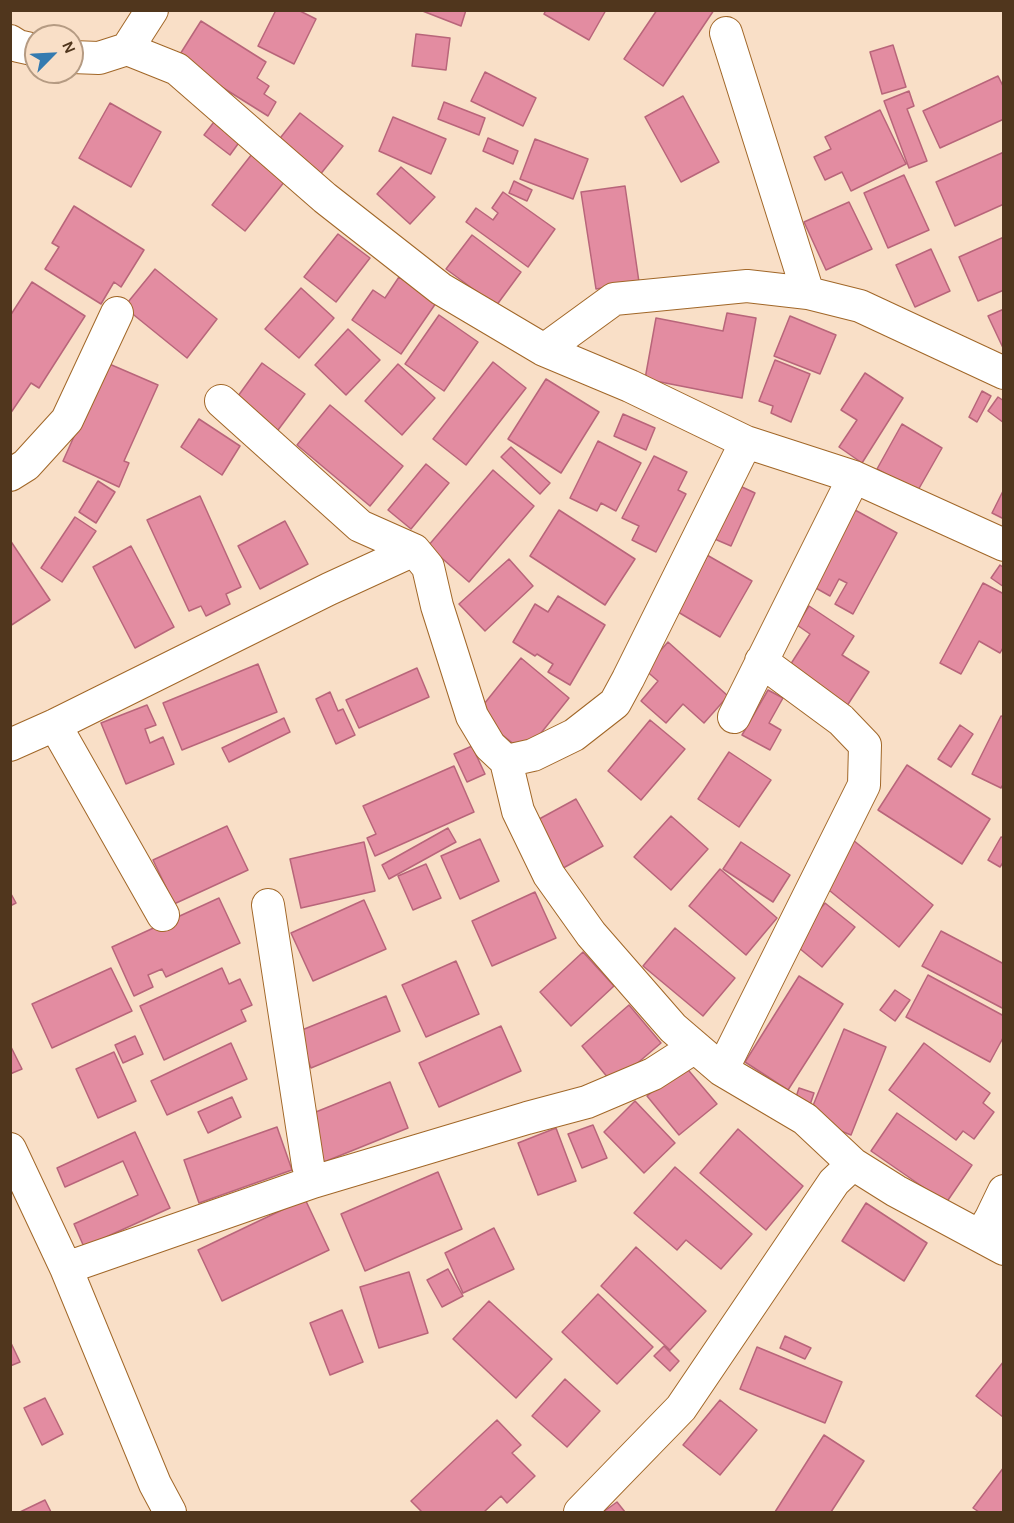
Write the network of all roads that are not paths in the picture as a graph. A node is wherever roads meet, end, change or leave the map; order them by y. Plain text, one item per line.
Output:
1 (152, 10) edge
2 (726, 33) dead end
3 (10, 41) edge
4 (24, 47) edge
5 (127, 49) junction
6 (84, 57) edge
7 (808, 293) junction
8 (117, 313) dead end
9 (544, 350) junction
10 (1004, 373) edge
11 (221, 401) dead end
12 (746, 442) junction
13 (10, 475) edge
14 (854, 477) junction
15 (1004, 545) edge
16 (414, 550) junction
17 (761, 661) junction
18 (734, 717) dead end
19 (55, 725) junction
20 (10, 745) edge
21 (506, 761) junction
22 (268, 905) dead end
23 (163, 915) dead end
24 (695, 1047) junction
25 (722, 1070) junction
26 (10, 1149) edge
27 (853, 1164) junction
28 (313, 1182) junction
29 (1004, 1191) edge
30 (992, 1243) edge
31 (66, 1268) junction
32 (170, 1512) edge
33 (580, 1512) edge

1 - 5 street
2 - 7 street
3 - 4 street
5 - 6 street
5 - 9 street
7 - 9 street
7 - 10 street
8 - 13 street
9 - 12 street
11 - 16 street
12 - 14 street
12 - 21 street
14 - 15 street
14 - 17 street
16 - 19 street
16 - 21 street
17 - 18 street
17 - 25 street
19 - 20 street
19 - 23 street
21 - 24 street
22 - 28 street
24 - 25 street
24 - 28 street
25 - 27 street
26 - 31 street
27 - 30 street
27 - 33 street
28 - 31 street
29 - 30 street
31 - 32 street

